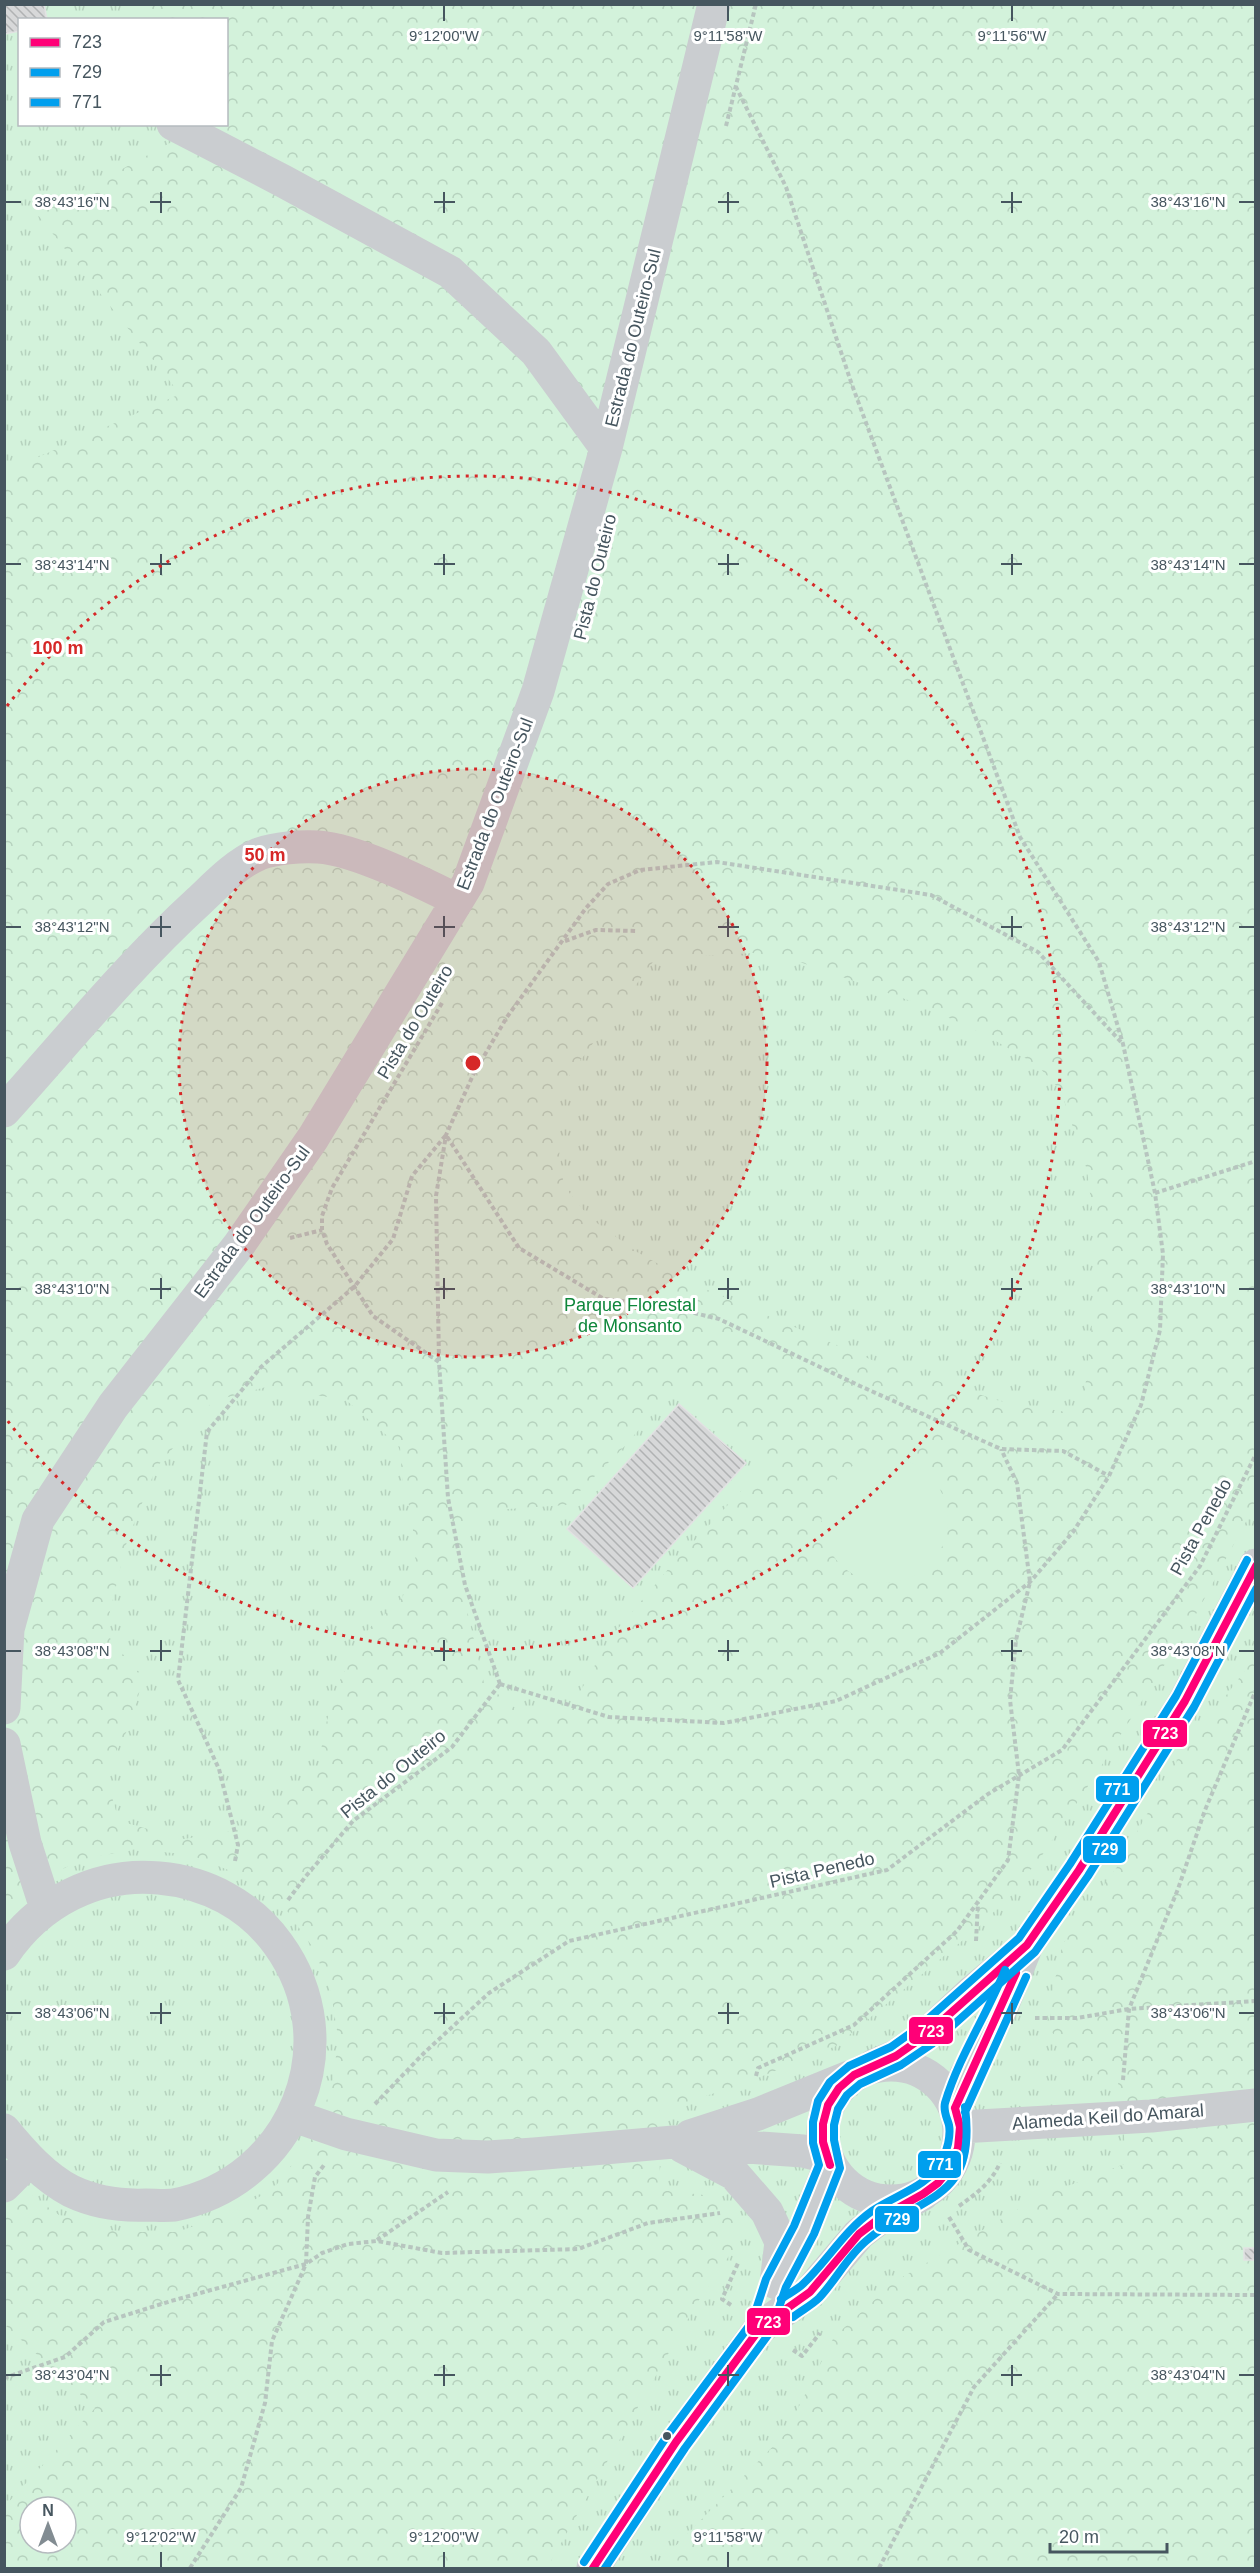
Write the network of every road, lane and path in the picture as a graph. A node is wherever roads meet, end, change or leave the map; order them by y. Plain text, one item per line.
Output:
1 (714, 4) edge
2 (756, 4) edge
3 (736, 87) junction
4 (176, 126) edge
5 (724, 132) dead end
6 (606, 448) junction
7 (457, 900) junction
8 (636, 931) dead end
9 (564, 941) junction
10 (447, 994) dead end
11 (1123, 1044) junction
12 (4, 1111) edge
13 (446, 1135) junction
14 (1256, 1161) edge
15 (1155, 1193) junction
16 (354, 1287) junction
17 (439, 1362) junction
18 (1001, 1449) junction
19 (1256, 1454) edge
20 (1109, 1476) junction
21 (1256, 1565) edge
22 (1030, 1582) junction
23 (500, 1684) junction
24 (1256, 1690) edge
25 (4, 1708) edge
26 (4, 1744) edge
27 (1018, 1775) junction
28 (230, 1899) junction
29 (978, 1901) junction
30 (46, 1908) junction
31 (267, 1929) junction
32 (1027, 1946) junction
33 (976, 1949) dead end
34 (4, 1954) edge
35 (1256, 2001) edge
36 (1129, 2009) junction
37 (1030, 2018) dead end
38 (863, 2071) junction
39 (755, 2079) dead end
40 (1256, 2105) edge
41 (294, 2116) junction
42 (1120, 2117) junction
43 (958, 2118) junction
44 (4, 2130) edge
45 (346, 2134) junction
46 (674, 2142) junction
47 (488, 2157) junction
48 (29, 2161) junction
49 (828, 2161) junction
50 (4, 2186) edge
51 (935, 2204) junction
52 (726, 2210) dead end
53 (376, 2241) junction
54 (306, 2264) junction
55 (776, 2283) junction
56 (1058, 2294) junction
57 (1256, 2295) edge
58 (761, 2327) junction
59 (4, 2378) edge
60 (190, 2568) edge
61 (593, 2568) edge
62 (879, 2568) edge

1 - 6 street, Estrada do Outeiro-Sul
2 - 3 path
3 - 5 path
3 - 11 path
4 - 6 street
6 - 7 street, Estrada do Outeiro-Sul
7 - 12 street
7 - 25 street, Estrada do Outeiro-Sul
8 - 9 path
9 - 11 path
9 - 13 path
10 - 16 path, Pista do Outeiro
11 - 15 path
13 - 16 path
13 - 17 path
13 - 18 path
14 - 15 path
15 - 20 path
16 - 17 path, Pista do Outeiro
16 - 28 path
17 - 23 path
18 - 20 path
18 - 22 path
19 - 27 path, Pista Penedo
20 - 22 path
21 - 32 street
22 - 23 path
22 - 27 path
23 - 31 path, Pista do Outeiro
24 - 36 path
26 - 30 street
27 - 29 path
27 - 45 path, Pista Penedo
28 - 30 street
28 - 31 street
29 - 33 path
29 - 39 path
30 - 34 street
31 - 41 street
32 - 38 street
32 - 43 street
35 - 36 path
36 - 37 path
36 - 42 path
38 - 43 street
38 - 46 street
38 - 49 street
40 - 42 street, Alameda Keil do Amaral
41 - 45 street
41 - 48 street
42 - 43 street, Alameda Keil do Amaral
43 - 51 street
44 - 48 street
45 - 47 street
45 - 54 path, Pista Penedo
46 - 47 street
46 - 49 street
46 - 55 street
47 - 53 path
48 - 50 street
49 - 51 street
49 - 55 street
51 - 56 path
51 - 58 street
52 - 53 path
53 - 54 path
54 - 59 path
54 - 60 path
55 - 58 street
56 - 57 path
56 - 62 path
58 - 61 street

